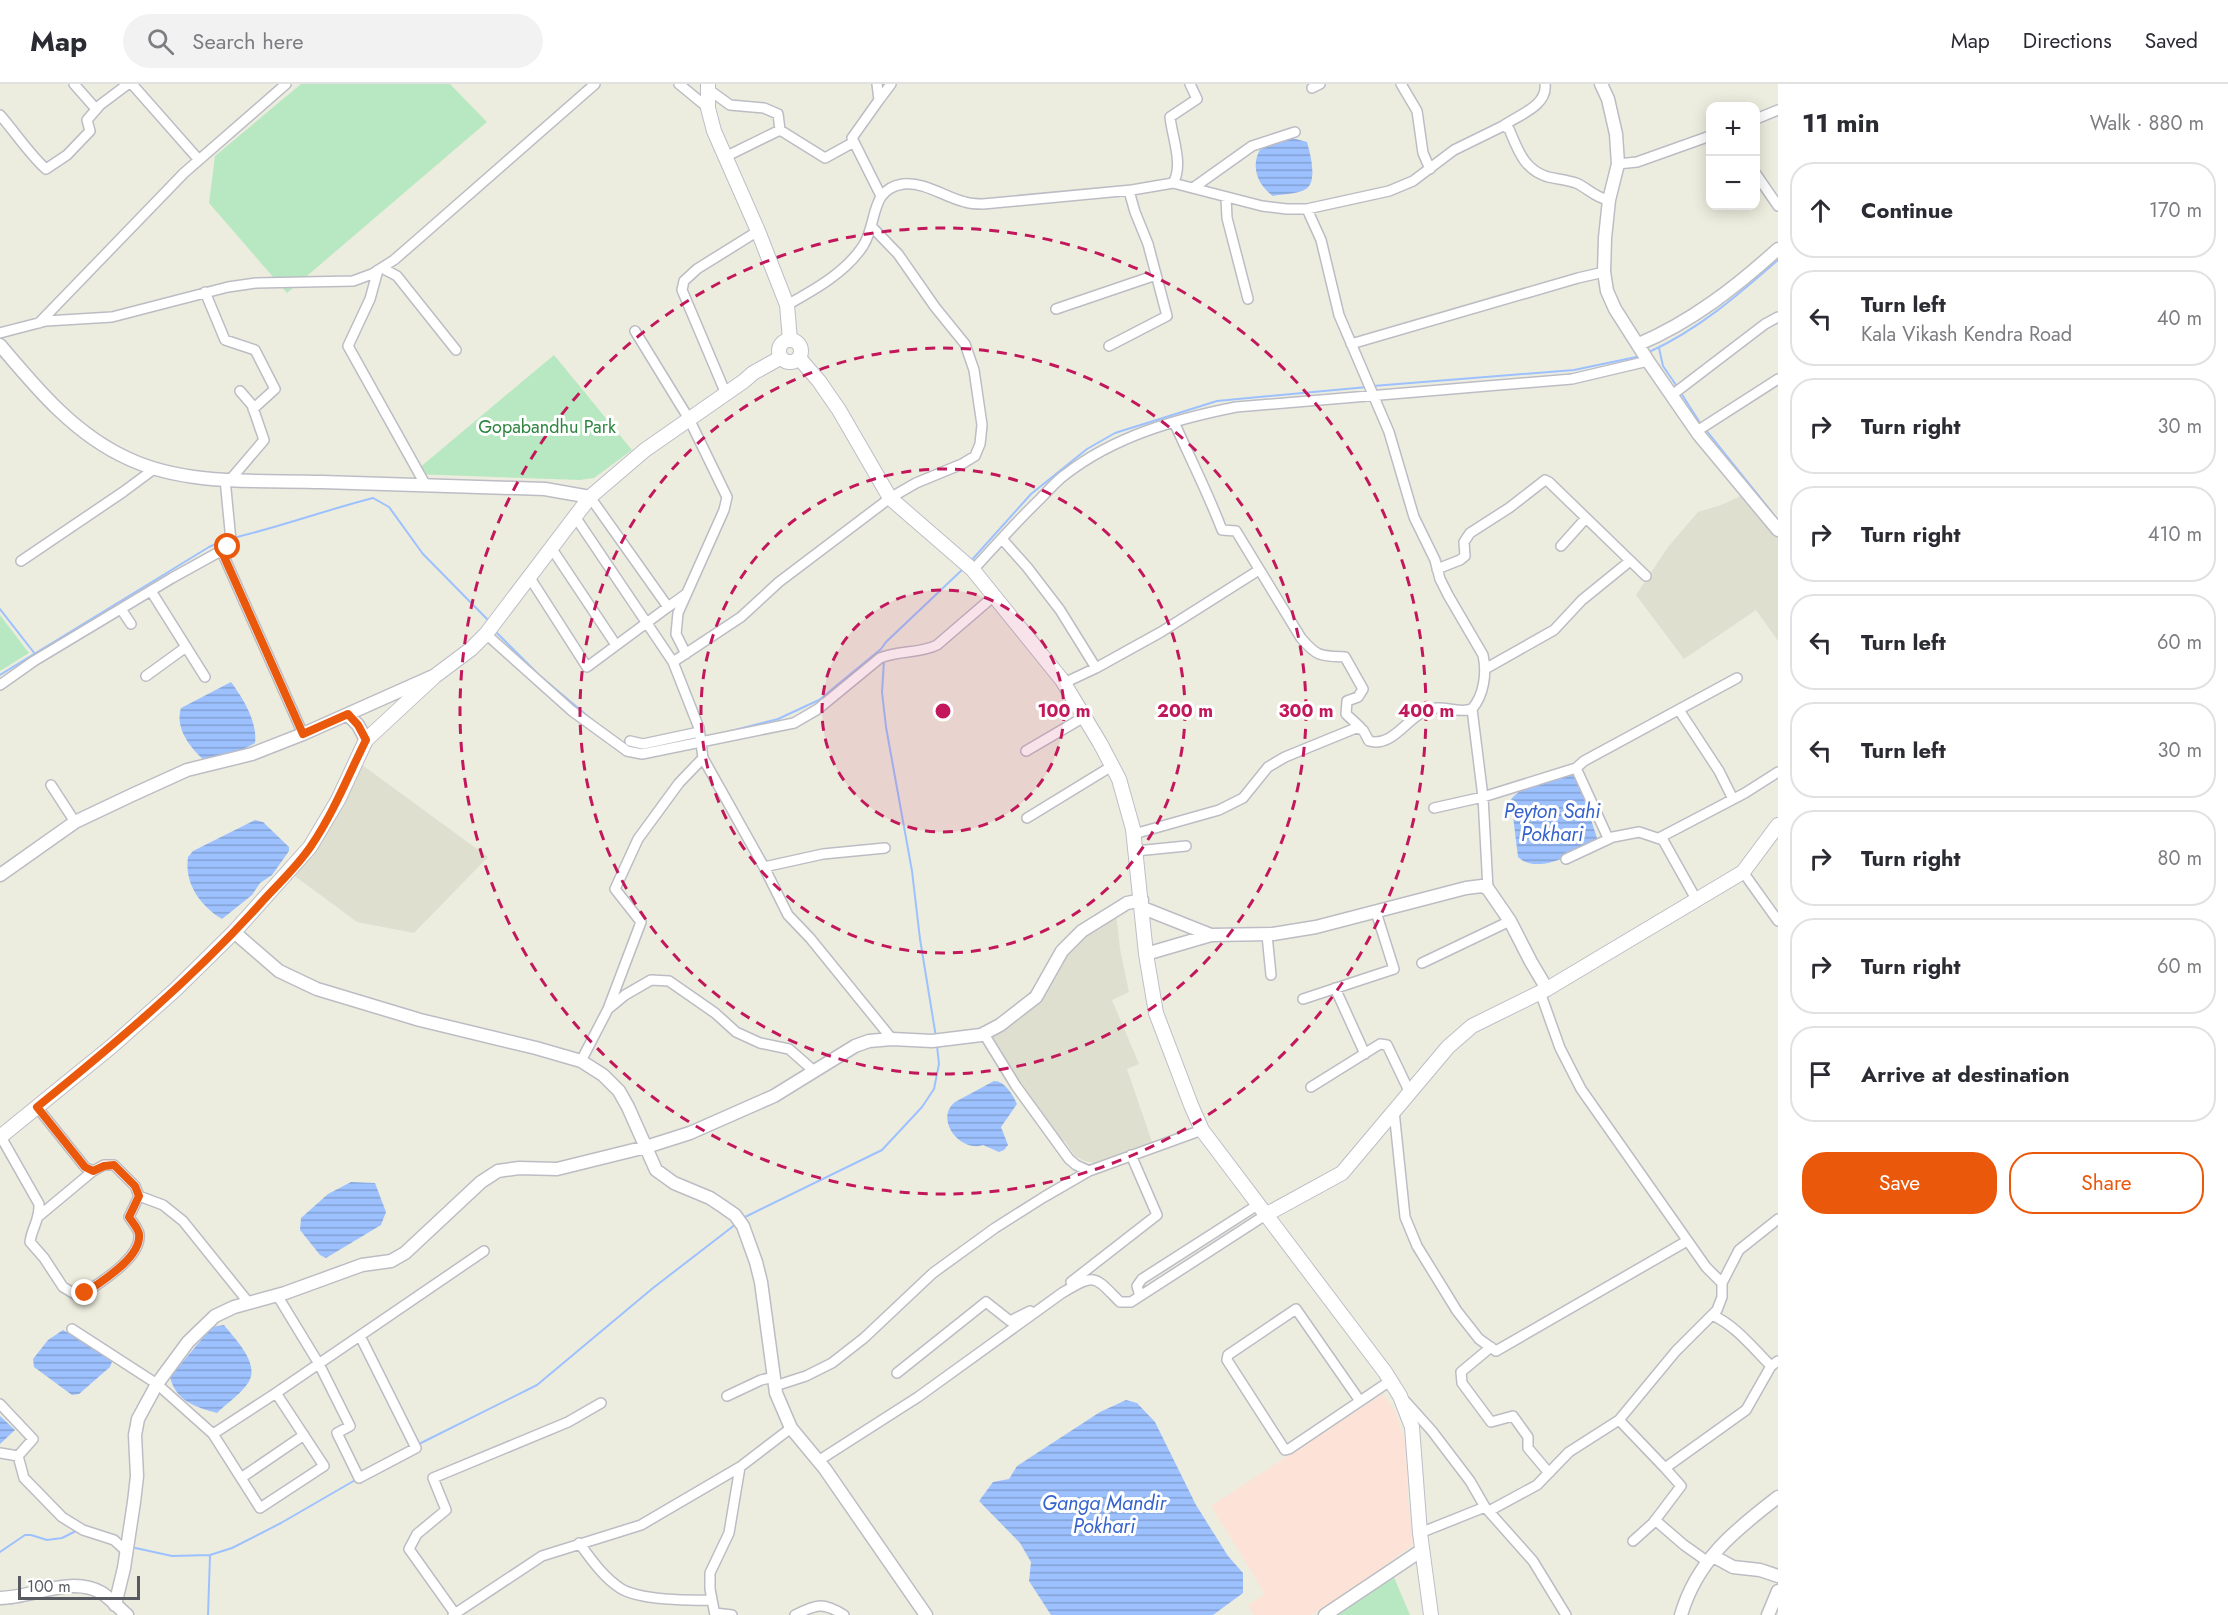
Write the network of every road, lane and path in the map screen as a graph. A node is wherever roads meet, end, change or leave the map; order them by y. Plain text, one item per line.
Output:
1 (74, 84) edge
2 (130, 84) edge
3 (286, 84) edge
4 (595, 84) edge
5 (877, 84) edge
6 (891, 84) edge
7 (1190, 84) edge
8 (1401, 84) edge
9 (1545, 84) edge
10 (1600, 84) edge
11 (682, 85) edge
12 (708, 86) edge
13 (879, 100) junction
14 (708, 108) junction
15 (96, 109) junction
16 (1778, 110) edge
17 (0, 115) edge
18 (1760, 117) edge
19 (1503, 126) junction
20 (780, 130) junction
21 (1294, 132) dead end
22 (1706, 139) edge
23 (854, 142) junction
24 (725, 157) junction
25 (199, 160) junction
26 (1618, 164) junction
27 (1430, 169) junction
28 (1760, 181) edge
29 (1173, 183) junction
30 (1193, 188) junction
31 (1129, 191) junction
32 (881, 196) junction
33 (1226, 198) junction
34 (1608, 200) junction
35 (1778, 206) edge
36 (1307, 209) junction
37 (871, 226) junction
38 (758, 231) junction
39 (1778, 249) edge
40 (380, 269) junction
41 (1604, 272) junction
42 (1156, 274) junction
43 (205, 292) junction
44 (1248, 299) dead end
45 (787, 305) junction
46 (1056, 309) dead end
47 (1778, 317) edge
48 (39, 323) junction
49 (635, 331) dead end
50 (0, 333) edge
51 (790, 340) junction
52 (1351, 344) junction
53 (0, 345) edge
54 (1639, 345) junction
55 (1109, 346) dead end
56 (456, 350) dead end
57 (780, 357) junction
58 (799, 358) junction
59 (1648, 359) junction
60 (1778, 379) edge
61 (240, 391) dead end
62 (1372, 393) junction
63 (726, 394) junction
64 (1672, 395) junction
65 (253, 409) junction
66 (689, 419) junction
67 (1174, 422) junction
68 (1697, 431) junction
69 (154, 469) junction
70 (228, 479) junction
71 (425, 484) junction
72 (564, 493) junction
73 (590, 497) junction
74 (890, 498) junction
75 (576, 518) junction
76 (1586, 518) junction
77 (1778, 530) edge
78 (1002, 539) junction
79 (1561, 546) dead end
80 (552, 549) junction
81 (222, 552) junction
82 (21, 561) dead end
83 (1630, 561) junction
84 (971, 568) junction
85 (1437, 569) junction
86 (1259, 570) junction
87 (1646, 576) dead end
88 (530, 578) junction
89 (151, 591) junction
90 (687, 593) junction
91 (994, 596) junction
92 (668, 607) junction
93 (121, 609) junction
94 (646, 622) junction
95 (131, 624) dead end
96 (486, 634) junction
97 (616, 645) junction
98 (186, 647) junction
99 (686, 654) junction
100 (673, 662) junction
101 (1096, 668) junction
102 (1485, 669) junction
103 (146, 676) dead end
104 (435, 676) junction
105 (205, 677) dead end
106 (1737, 678) dead end
107 (1064, 683) junction
108 (0, 685) edge
109 (1472, 709) junction
110 (1679, 710) junction
111 (348, 714) junction
112 (1084, 717) junction
113 (1360, 727) junction
114 (699, 732) junction
115 (303, 734) junction
116 (366, 740) junction
117 (630, 741) dead end
118 (701, 743) junction
119 (1026, 751) dead end
120 (703, 758) junction
121 (1112, 766) junction
122 (1576, 768) junction
123 (1778, 772) edge
124 (51, 785) dead end
125 (1483, 797) junction
126 (1733, 799) junction
127 (1434, 808) dead end
128 (1027, 818) dead end
129 (75, 822) junction
130 (1778, 825) edge
131 (1134, 834) junction
132 (1611, 838) junction
133 (1659, 838) junction
134 (1186, 846) dead end
135 (885, 848) dead end
136 (1136, 851) junction
137 (1566, 859) dead end
138 (764, 867) junction
139 (1743, 872) junction
140 (0, 875) edge
141 (1488, 889) junction
142 (1696, 899) junction
143 (1142, 904) junction
144 (1376, 912) junction
145 (1510, 921) junction
146 (1778, 921) edge
147 (234, 932) junction
148 (1267, 934) junction
149 (1211, 935) junction
150 (1146, 954) junction
151 (1422, 963) dead end
152 (1271, 975) dead end
153 (1335, 988) junction
154 (1544, 991) junction
155 (1303, 999) dead end
156 (608, 1009) junction
157 (984, 1034) junction
158 (892, 1038) junction
159 (1365, 1053) junction
160 (580, 1061) junction
161 (814, 1071) junction
162 (1311, 1087) dead end
163 (1410, 1093) junction
164 (37, 1107) junction
165 (1394, 1112) junction
166 (1202, 1130) junction
167 (0, 1137) edge
168 (646, 1147) junction
169 (1131, 1155) junction
170 (93, 1171) junction
171 (1089, 1171) junction
172 (139, 1196) junction
173 (1263, 1209) junction
174 (39, 1216) junction
175 (1778, 1219) edge
176 (1688, 1241) junction
177 (484, 1251) dead end
178 (1722, 1283) junction
179 (277, 1295) junction
180 (249, 1303) junction
181 (1712, 1315) junction
182 (72, 1329) dead end
183 (360, 1336) junction
184 (1491, 1347) junction
185 (319, 1364) junction
186 (1774, 1364) edge
187 (897, 1373) dead end
188 (1390, 1381) junction
189 (775, 1382) junction
190 (158, 1384) junction
191 (276, 1393) junction
192 (727, 1396) dead end
193 (1400, 1396) junction
194 (1360, 1401) junction
195 (601, 1403) dead end
196 (0, 1404) edge
197 (1619, 1420) junction
198 (791, 1428) junction
199 (213, 1434) junction
200 (304, 1435) junction
201 (0, 1453) edge
202 (18, 1456) junction
203 (818, 1461) junction
204 (740, 1467) junction
205 (1665, 1468) junction
206 (1549, 1473) junction
207 (241, 1478) junction
208 (1778, 1497) edge
209 (1487, 1509) junction
210 (1655, 1520) junction
211 (1420, 1533) junction
212 (1633, 1541) dead end
213 (579, 1543) junction
214 (1422, 1550) junction
215 (126, 1551) junction
216 (1710, 1559) junction
217 (1778, 1576) edge
218 (1778, 1591) edge
219 (0, 1598) edge
220 (712, 1600) junction
221 (115, 1605) junction
222 (715, 1614) edge
223 (127, 1615) edge
224 (455, 1615) edge
225 (732, 1615) edge
226 (795, 1615) edge
227 (844, 1615) edge
228 (925, 1615) edge
229 (1325, 1615) edge
230 (1431, 1615) edge
231 (1566, 1615) edge
232 (1681, 1615) edge
233 (1768, 1615) edge

1 - 15 street
2 - 15 street
2 - 25 street
3 - 25 street
4 - 40 street
5 - 13 street
6 - 13 street
7 - 29 street
8 - 27 street
9 - 19 street
10 - 26 street
11 - 14 street
12 - 14 main road
12 - 20 street
13 - 23 street
14 - 24 main road
15 - 17 street
16 - 18 street
19 - 27 street
19 - 34 street
20 - 23 street
20 - 24 street
21 - 30 street
22 - 26 street
23 - 32 street
24 - 38 main road
25 - 48 street
26 - 34 street
27 - 36 street
28 - 35 street
29 - 30 street
29 - 31 street
30 - 33 street
31 - 32 street
31 - 42 street
32 - 37 street
33 - 36 street
33 - 44 street
34 - 41 street
36 - 52 street
37 - 45 street
37 - 74 street
38 - 45 main road
38 - 63 street
39 - 54 street
40 - 43 street
40 - 56 street
40 - 71 street
41 - 52 street
41 - 54 street
42 - 46 street
42 - 55 street
43 - 48 street
43 - 65 street
45 - 51 main road
47 - 64 street
48 - 50 street
49 - 66 street
51 - 57 main road
51 - 58 main road
52 - 62 street
53 - 69 street
54 - 59 street
57 - 58 main road
57 - 63 main road
58 - 74 main road
59 - 62 street
59 - 64 street
60 - 68 street
61 - 65 street
62 - 67 street
62 - 85 street
63 - 66 main road
64 - 68 street
65 - 70 street
66 - 73 main road
66 - 90 street
67 - 78 street
67 - 86 street
68 - 77 street
69 - 70 street
69 - 82 street
70 - 71 street
70 - 81 street
71 - 72 street
72 - 73 street
72 - 75 street
73 - 75 main road
73 - 92 street
74 - 84 main road
74 - 99 street
75 - 80 main road
75 - 94 street
76 - 79 street
76 - 83 street
76 - 85 street
78 - 84 street
78 - 101 street
80 - 88 main road
80 - 97 street
81 - 89 street
81 - 115 street
83 - 87 street
83 - 102 street
84 - 91 main road
85 - 102 street
86 - 101 street
86 - 113 street
88 - 96 main road
88 - 97 street
89 - 93 street
89 - 98 street
90 - 92 street
90 - 99 street
91 - 107 main road
91 - 118 street
92 - 94 street
93 - 95 street
93 - 108 street
94 - 97 street
94 - 100 street
96 - 104 main road
96 - 118 street
98 - 103 street
98 - 105 street
99 - 100 street
100 - 114 street
101 - 107 street
102 - 109 street
104 - 111 street
104 - 116 main road
106 - 110 street
107 - 112 main road
109 - 113 street
109 - 125 street
110 - 122 street
110 - 126 street
111 - 115 street
111 - 116 street
112 - 119 street
112 - 121 main road
113 - 131 street
114 - 117 street
114 - 118 street
115 - 129 street
116 - 147 main road
118 - 120 street
120 - 138 street
120 - 156 street
121 - 128 street
121 - 131 main road
122 - 125 street
122 - 132 street
123 - 126 street
124 - 129 street
125 - 127 street
125 - 141 street
126 - 133 street
129 - 140 street
130 - 139 main road
131 - 136 main road
132 - 133 street
132 - 137 street
133 - 142 street
134 - 136 street
135 - 138 street
136 - 143 main road
138 - 158 street
139 - 142 main road
139 - 146 street
141 - 144 street
141 - 145 street
142 - 154 main road
143 - 149 street
143 - 150 main road
143 - 157 street
144 - 148 street
144 - 153 street
145 - 151 street
145 - 154 street
147 - 160 street
147 - 164 main road
148 - 149 street
148 - 152 street
149 - 150 street
150 - 166 main road
153 - 155 street
153 - 159 street
154 - 163 main road
154 - 176 street
156 - 160 street
156 - 161 street
157 - 158 street
157 - 171 street
158 - 161 street
159 - 162 street
159 - 163 street
160 - 168 street
161 - 168 street
163 - 165 main road
164 - 167 main road
164 - 170 street
165 - 173 main road
165 - 184 street
166 - 169 street
166 - 173 main road
167 - 174 street
168 - 179 street
168 - 189 street
169 - 171 street
169 - 187 street
170 - 172 street
170 - 174 street
171 - 189 street
172 - 174 street
172 - 180 street
173 - 188 main road
173 - 203 street
175 - 178 street
176 - 178 street
176 - 184 street
177 - 183 street
178 - 181 street
179 - 180 street
179 - 185 street
180 - 190 street
181 - 186 street
181 - 197 street
182 - 190 street
183 - 185 street
183 - 185 street
184 - 206 street
185 - 191 street
186 - 205 street
188 - 193 main road
188 - 194 street
189 - 192 street
189 - 198 street
190 - 199 street
190 - 215 street
191 - 199 street
191 - 200 street
193 - 209 street
193 - 211 main road
194 - 194 street
195 - 224 street
196 - 202 street
197 - 205 street
197 - 206 street
198 - 203 street
198 - 204 street
199 - 207 street
200 - 207 street
200 - 207 street
201 - 202 street
202 - 215 street
203 - 228 street
204 - 213 street
204 - 220 street
205 - 210 street
206 - 209 street
208 - 216 street
209 - 211 street
209 - 231 street
210 - 212 street
210 - 216 street
211 - 214 main road
213 - 220 street
213 - 224 street
214 - 229 street
214 - 230 main road
215 - 221 street
216 - 217 street
216 - 232 street
218 - 233 street
219 - 221 street
220 - 222 street
221 - 223 street
222 - 225 street
226 - 227 street

